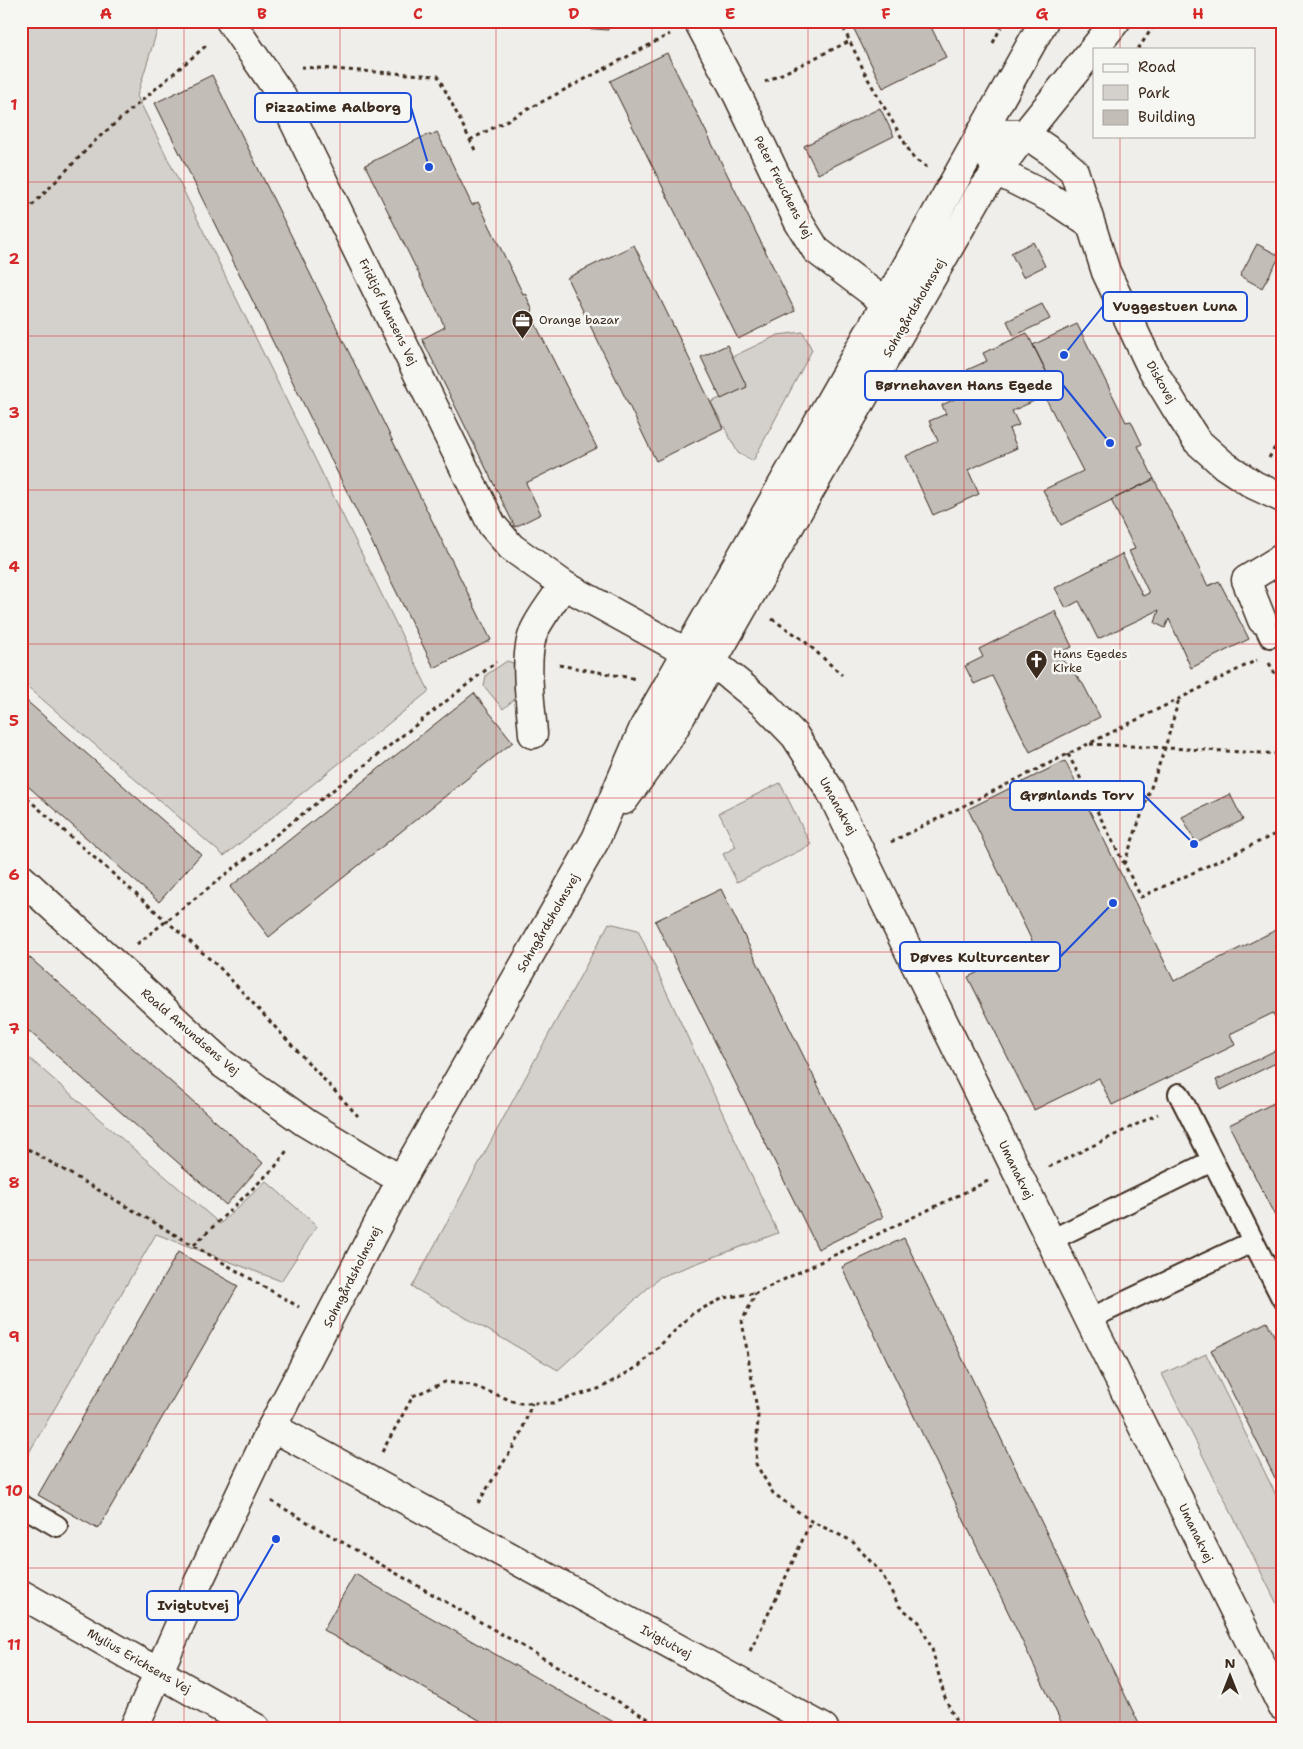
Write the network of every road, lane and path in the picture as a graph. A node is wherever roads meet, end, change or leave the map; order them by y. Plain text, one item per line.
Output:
1 (840, 21) edge
2 (1044, 21) edge
3 (1093, 21) edge
4 (1116, 21) edge
5 (1157, 21) edge
6 (231, 22) edge
7 (687, 26) edge
8 (850, 41) junction
9 (1094, 48) edge
10 (1139, 48) edge
11 (1093, 49) edge
12 (272, 82) junction
13 (738, 96) junction
14 (981, 133) junction
15 (1024, 134) junction
16 (470, 140) junction
17 (476, 152) dead end
18 (996, 171) junction
19 (954, 182) junction
20 (21, 217) edge
21 (1091, 225) junction
22 (886, 303) junction
23 (910, 316) junction
24 (1282, 498) edge
25 (1282, 558) edge
26 (564, 585) junction
27 (746, 602) junction
28 (1266, 628) dead end
29 (530, 653) junction
30 (699, 659) junction
31 (842, 675) dead end
32 (637, 679) dead end
33 (1282, 686) edge
34 (1179, 699) junction
35 (533, 734) dead end
36 (1089, 744) junction
37 (1165, 748) junction
38 (1068, 754) junction
39 (1282, 754) edge
40 (21, 793) edge
41 (1282, 831) edge
42 (864, 856) junction
43 (1124, 864) junction
44 (21, 878) edge
45 (166, 920) junction
46 (114, 963) junction
47 (1181, 1098) joint
48 (362, 1120) dead end
49 (306, 1123) junction
50 (21, 1145) edge
51 (1212, 1161) junction
52 (1019, 1174) junction
53 (402, 1180) junction
54 (1051, 1240) junction
55 (1252, 1242) junction
56 (194, 1245) junction
57 (756, 1293) junction
58 (1282, 1298) edge
59 (1089, 1319) junction
60 (328, 1323) junction
61 (532, 1403) junction
62 (272, 1427) junction
63 (368, 1480) junction
64 (244, 1486) junction
65 (21, 1505) edge
66 (811, 1521) junction
67 (57, 1526) dead end
68 (462, 1530) junction
69 (21, 1594) edge
70 (158, 1672) junction
71 (735, 1680) junction
72 (1282, 1706) edge
73 (959, 1727) edge
74 (134, 1728) edge
75 (256, 1728) edge
76 (664, 1728) edge
77 (824, 1728) edge
78 (984, 1728) edge

1 - 8 path
2 - 14 street, Sohngårdsholmsvej
3 - 15 street
4 - 9 street, Sohngårdsholmsvej
5 - 10 path
6 - 12 street, Fridtjof Nansens Vej
6 - 20 path
7 - 13 street, Peter Freuchens Vej
7 - 16 path
8 - 13 path
8 - 19 path
11 - 15 street, Sohngårdsholmsvej
12 - 16 path
12 - 26 street, Fridtjof Nansens Vej
13 - 22 street, Peter Freuchens Vej
14 - 15 street
14 - 18 street
14 - 19 street, Sohngårdsholmsvej
15 - 18 street, Sohngårdsholmsvej
15 - 21 street, Diskovej
16 - 17 path
18 - 21 street
18 - 23 street, Sohngårdsholmsvej
19 - 22 street, Sohngårdsholmsvej
21 - 24 street, Diskovej
22 - 23 street, Peter Freuchens Vej
22 - 30 street, Sohngårdsholmsvej
23 - 27 street, Sohngårdsholmsvej
25 - 28 street
26 - 29 street
26 - 30 street, Fridtjof Nansens Vej
27 - 30 street, Sohngårdsholmsvej
27 - 31 path
29 - 32 path
29 - 35 street
29 - 45 path
30 - 42 street, Umanakvej
30 - 53 street, Sohngårdsholmsvej
33 - 34 path
34 - 36 path
34 - 37 path
36 - 37 path
36 - 38 path
37 - 39 path
37 - 43 path
38 - 42 path
38 - 43 path
40 - 45 path
41 - 43 path
42 - 52 street, Umanakvej
44 - 46 street, Roald Amundsens Vej
45 - 46 path
45 - 48 path
46 - 49 street, Roald Amundsens Vej
47 - 51 lane
47 - 52 path
49 - 53 street, Roald Amundsens Vej
49 - 56 path
50 - 56 path
51 - 54 lane
51 - 55 lane
52 - 54 street, Umanakvej
52 - 57 path
53 - 60 street, Sohngårdsholmsvej
54 - 59 street, Umanakvej
55 - 58 lane
55 - 59 lane
56 - 60 path
57 - 61 path
57 - 66 path
59 - 72 street, Umanakvej
60 - 62 street, Sohngårdsholmsvej
61 - 63 path
61 - 68 path
62 - 63 street, Ivigtutvej
62 - 64 street, Sohngårdsholmsvej
63 - 68 street, Ivigtutvej
64 - 70 street, Sohngårdsholmsvej
64 - 76 path
65 - 67 lane
66 - 71 path
66 - 73 path
68 - 71 street, Ivigtutvej
69 - 70 street, Mylius Erichsens Vej
70 - 74 street, Sohngårdsholmsvej
70 - 75 street, Mylius Erichsens Vej
71 - 77 street, Ivigtutvej
73 - 78 path

